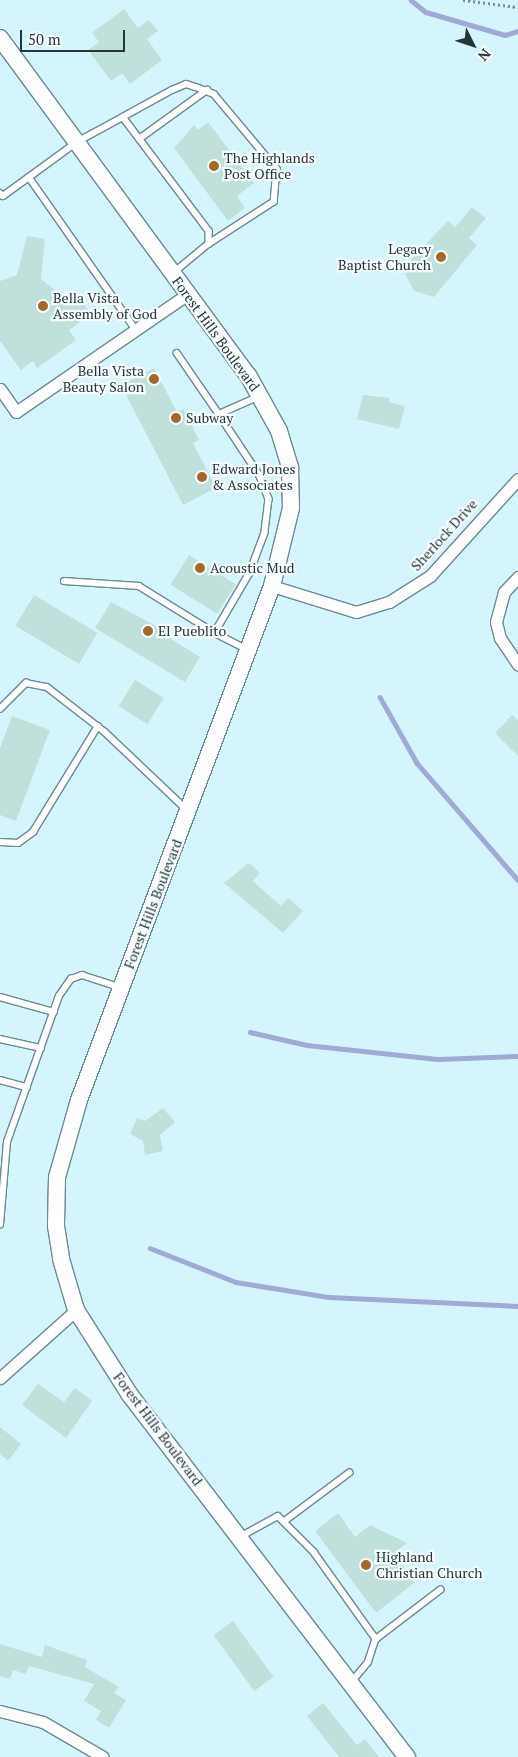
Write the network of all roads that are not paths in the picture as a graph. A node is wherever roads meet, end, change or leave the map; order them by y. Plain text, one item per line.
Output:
1 (2, 45) edge
2 (207, 90) junction
3 (123, 117) junction
4 (139, 140) junction
5 (76, 142) junction
6 (29, 177) junction
7 (0, 193) edge
8 (209, 244) junction
9 (172, 274) junction
10 (188, 294) junction
11 (136, 330) junction
12 (177, 353) dead end
13 (0, 389) edge
14 (260, 396) junction
15 (218, 414) junction
16 (518, 479) edge
17 (518, 577) edge
18 (64, 581) dead end
19 (272, 586) junction
20 (215, 633) junction
21 (248, 650) junction
22 (518, 665) edge
23 (0, 709) edge
24 (98, 726) junction
25 (188, 810) junction
26 (0, 842) edge
27 (121, 988) junction
28 (0, 997) edge
29 (54, 1012) junction
30 (0, 1039) edge
31 (41, 1048) junction
32 (0, 1080) edge
33 (27, 1087) junction
34 (0, 1225) edge
35 (76, 1310) junction
36 (0, 1378) edge
37 (349, 1473) dead end
38 (286, 1520) junction
39 (240, 1537) junction
40 (440, 1590) dead end
41 (376, 1639) junction
42 (352, 1683) junction
43 (0, 1711) edge
44 (103, 1757) edge
45 (407, 1757) edge

1 - 5 main road, Forest Hills Boulevard
2 - 3 lane
2 - 4 lane
2 - 8 lane
3 - 4 lane
3 - 5 lane
4 - 8 lane
5 - 6 lane
5 - 9 main road, Forest Hills Boulevard
6 - 7 lane
6 - 11 lane
8 - 9 lane
9 - 10 main road, Forest Hills Boulevard
10 - 11 street
10 - 14 main road, Forest Hills Boulevard
11 - 13 street
12 - 15 lane
14 - 15 lane
14 - 19 main road, Forest Hills Boulevard
15 - 20 lane
16 - 19 street, Sherlock Drive
17 - 22 street
18 - 20 lane
19 - 21 main road, Forest Hills Boulevard
20 - 21 lane
21 - 25 main road, Forest Hills Boulevard
23 - 24 lane
24 - 25 lane
24 - 26 lane
25 - 27 main road, Forest Hills Boulevard
27 - 29 lane
27 - 35 main road, Forest Hills Boulevard
28 - 29 lane
29 - 31 lane
30 - 31 lane
31 - 33 lane
32 - 33 lane
33 - 34 lane
35 - 36 street
35 - 39 main road, Forest Hills Boulevard
37 - 38 lane
38 - 39 lane
38 - 41 lane
39 - 42 main road, Forest Hills Boulevard
40 - 41 lane
41 - 42 lane
42 - 45 main road, Forest Hills Boulevard
43 - 44 street

